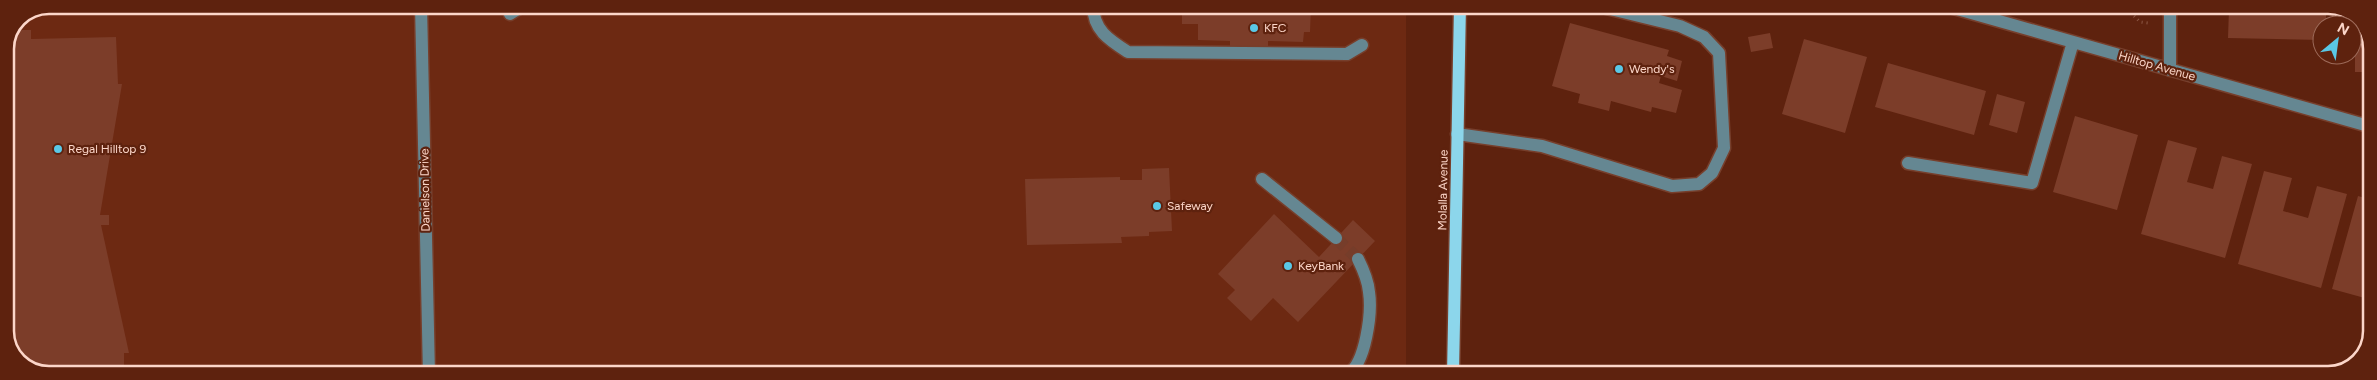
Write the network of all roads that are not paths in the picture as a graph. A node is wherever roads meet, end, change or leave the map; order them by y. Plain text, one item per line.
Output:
1 (421, 14) edge
2 (1093, 14) edge
3 (1460, 14) edge
4 (1631, 14) edge
5 (1978, 14) edge
6 (2170, 14) edge
7 (2073, 42) junction
8 (1362, 45) dead end
9 (2170, 70) junction
10 (2363, 124) edge
11 (1458, 134) junction
12 (1908, 163) dead end
13 (1262, 179) dead end
14 (1336, 238) tunnel mouth
15 (1358, 259) tunnel mouth
16 (429, 366) edge
17 (1354, 366) edge
18 (1454, 366) edge

1 - 16 street, Danielson Drive
2 - 8 street
3 - 11 main road, Molalla Avenue
4 - 11 street
5 - 7 street, Hilltop Avenue
6 - 9 street
7 - 9 street, Hilltop Avenue
7 - 12 street
9 - 10 street, Hilltop Avenue
11 - 18 main road, Molalla Avenue
13 - 14 street
15 - 17 street

